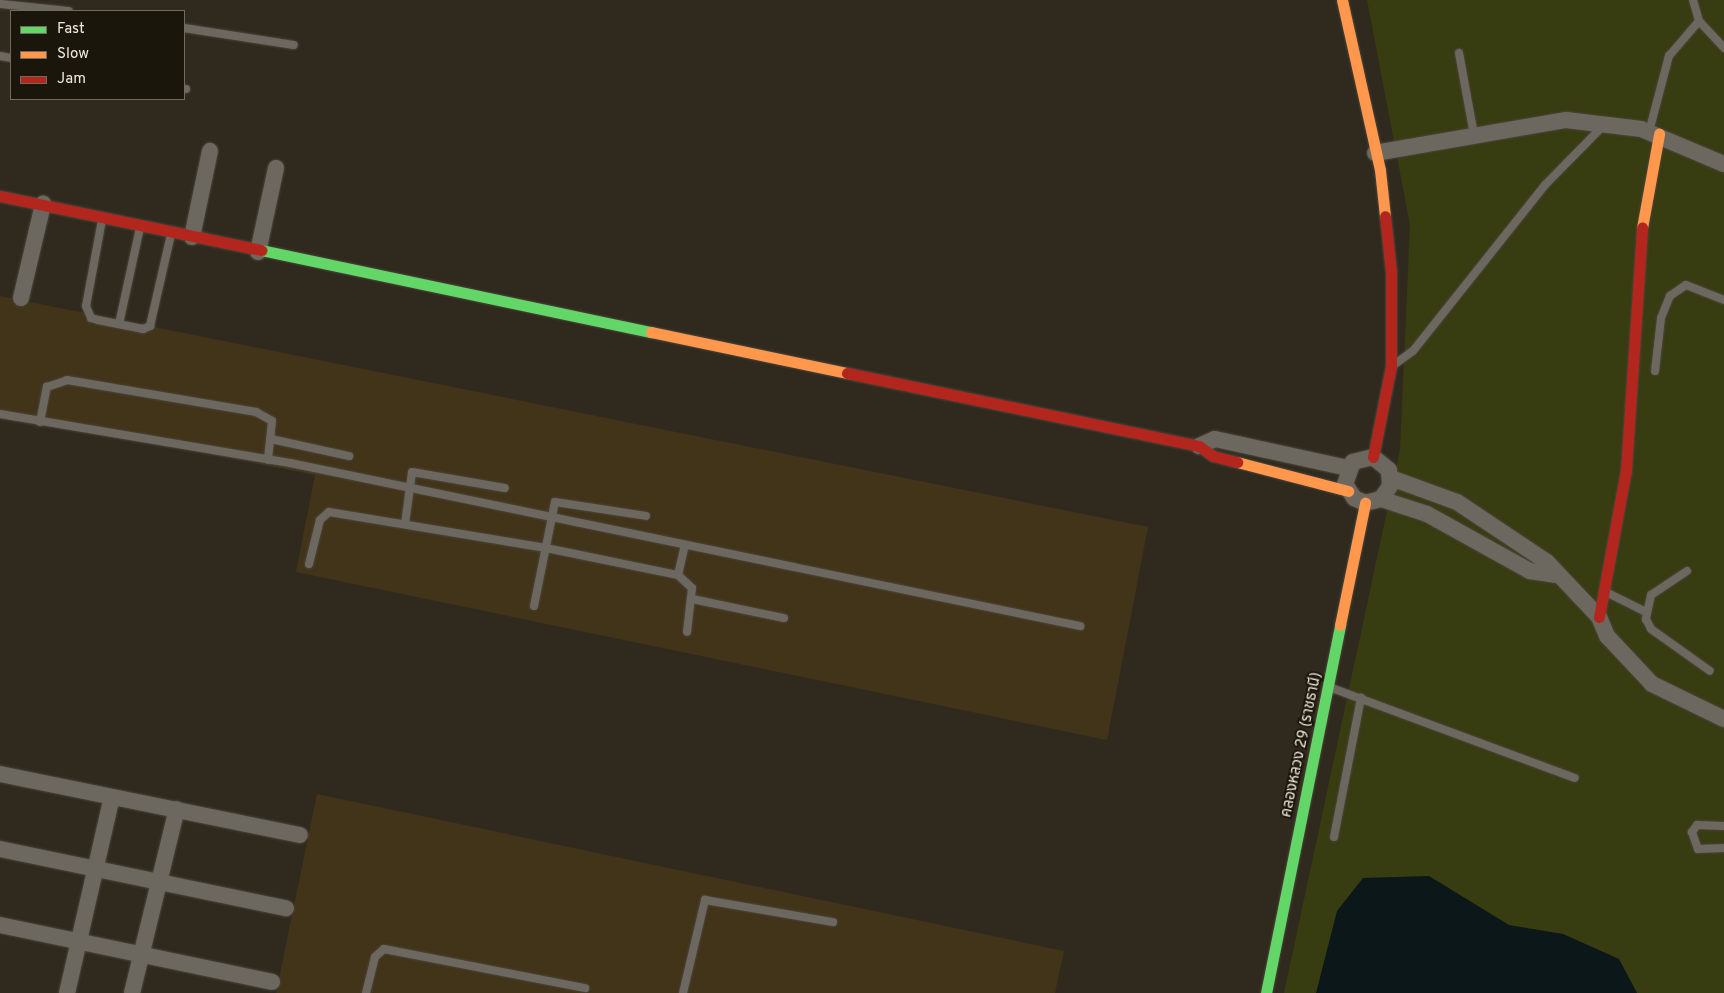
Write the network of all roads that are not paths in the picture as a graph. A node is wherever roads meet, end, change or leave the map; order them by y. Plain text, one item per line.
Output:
1 (1342, 0) edge
2 (1693, 0) edge
3 (0, 4) edge
4 (59, 10) edge
5 (1699, 21) junction
6 (185, 28) edge
7 (294, 44) dead end
8 (1724, 48) edge
9 (1459, 53) dead end
10 (1607, 122) junction
11 (1654, 133) junction
12 (1474, 135) junction
13 (210, 151) dead end
14 (1375, 153) junction
15 (1724, 164) edge
16 (276, 168) dead end
17 (0, 196) edge
18 (43, 204) junction
19 (103, 217) junction
20 (141, 226) junction
21 (172, 232) junction
22 (192, 237) junction
23 (258, 252) junction
24 (21, 298) dead end
25 (1724, 300) edge
26 (119, 324) junction
27 (1391, 366) junction
28 (1655, 371) dead end
29 (0, 414) edge
30 (40, 422) junction
31 (272, 439) junction
32 (1199, 446) junction
33 (349, 456) dead end
34 (1374, 457) junction
35 (268, 460) junction
36 (1348, 468) junction
37 (1391, 478) junction
38 (408, 488) junction
39 (506, 488) dead end
40 (1348, 491) junction
41 (1373, 501) junction
42 (646, 516) dead end
43 (551, 517) junction
44 (405, 524) junction
45 (685, 545) junction
46 (546, 548) junction
47 (310, 564) dead end
48 (1687, 571) dead end
49 (1555, 574) junction
50 (678, 575) junction
51 (1604, 590) junction
52 (692, 599) junction
53 (534, 606) dead end
54 (1644, 611) junction
55 (1599, 617) junction
56 (784, 618) dead end
57 (1080, 626) dead end
58 (687, 632) dead end
59 (1710, 671) dead end
60 (1329, 686) junction
61 (1361, 698) junction
62 (1724, 719) edge
63 (0, 774) edge
64 (1575, 778) dead end
65 (112, 797) junction
66 (177, 810) junction
67 (1724, 826) edge
68 (300, 835) dead end
69 (1334, 837) dead end
70 (1724, 848) edge
71 (0, 849) edge
72 (96, 868) junction
73 (160, 881) junction
74 (286, 908) dead end
75 (833, 922) dead end
76 (0, 925) edge
77 (78, 941) junction
78 (142, 954) junction
79 (272, 982) dead end
80 (585, 988) dead end
81 (67, 993) edge
82 (132, 993) edge
83 (366, 993) edge
84 (683, 993) edge
85 (1266, 993) edge

1 - 14 street
2 - 5 lane
3 - 4 lane
5 - 8 lane
5 - 11 lane
6 - 7 lane
9 - 12 lane
10 - 11 street
10 - 12 street
10 - 27 lane
11 - 15 street
11 - 51 street
12 - 14 street
13 - 22 street
14 - 27 street
16 - 23 street
17 - 18 street
18 - 19 street
18 - 24 street
19 - 20 street
19 - 26 lane
20 - 21 street
20 - 26 lane
21 - 22 street
21 - 26 lane
22 - 23 street
23 - 32 street
25 - 28 lane
27 - 34 street
29 - 30 lane
30 - 31 lane
30 - 35 lane
31 - 33 lane
31 - 35 lane
32 - 36 street
32 - 40 street
34 - 36 street
34 - 37 street
35 - 38 lane
36 - 40 street
37 - 41 street
37 - 49 street
38 - 39 lane
38 - 43 lane
38 - 44 lane
40 - 41 street
41 - 49 street
41 - 60 street, คลองหลวง 29 (ราชธานี)
42 - 43 lane
43 - 45 lane
43 - 46 lane
44 - 46 lane
44 - 47 lane
45 - 50 lane
45 - 57 lane
46 - 50 lane
46 - 53 lane
48 - 54 lane
49 - 55 street
50 - 52 lane
51 - 54 lane
51 - 55 street
52 - 56 lane
52 - 58 lane
54 - 59 lane
55 - 62 street
60 - 61 lane
60 - 85 street, คลองหลวง 29 (ราชธานี)
61 - 64 lane
61 - 69 lane
63 - 65 street
65 - 66 street
65 - 72 street
66 - 68 street
66 - 73 street
67 - 70 lane
71 - 72 street
72 - 73 street
72 - 77 street
73 - 74 street
73 - 78 street
75 - 84 lane
76 - 77 street
77 - 78 street
77 - 81 street
78 - 79 street
78 - 82 street
80 - 83 lane

